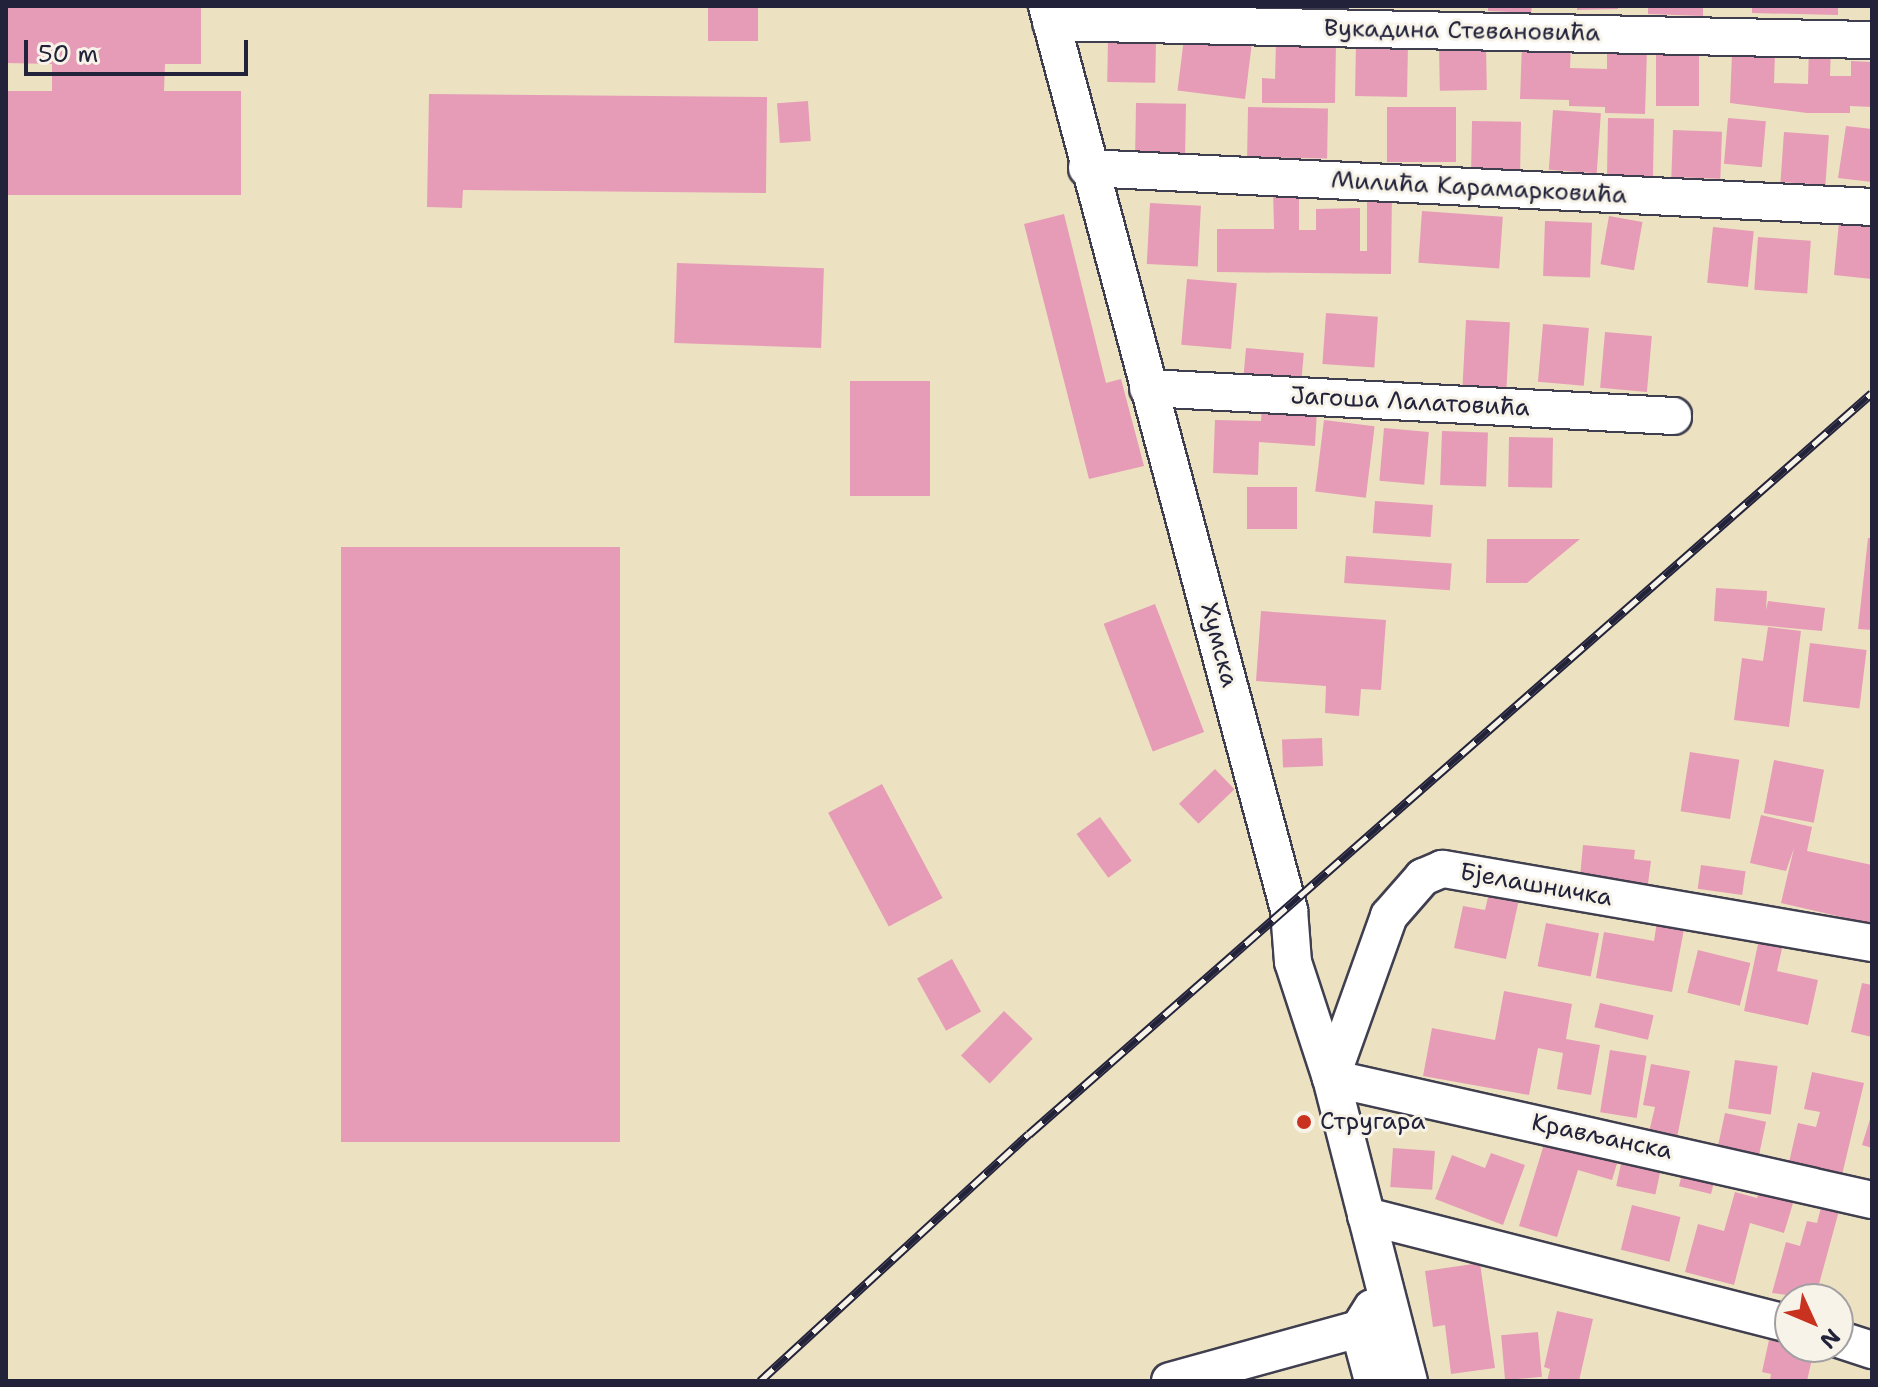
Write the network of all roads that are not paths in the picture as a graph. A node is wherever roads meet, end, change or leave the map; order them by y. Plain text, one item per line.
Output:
1 (1049, 14) edge
2 (1872, 40) edge
3 (1087, 168) junction
4 (1872, 207) edge
5 (1148, 388) junction
6 (1673, 416) dead end
7 (1872, 943) edge
8 (1331, 1078) junction
9 (1872, 1200) edge
10 (1366, 1216) junction
11 (1384, 1285) junction
12 (1774, 1320) edge
13 (1359, 1329) junction
14 (1170, 1381) edge
15 (1373, 1381) edge
16 (1409, 1381) edge

1 - 2 street, Вукадина Стевановића
1 - 3 street, Хумска
3 - 4 street, Милића Карамарковића
3 - 5 street, Хумска
5 - 6 street, Јагоша Лалатовића
5 - 8 street, Хумска
7 - 8 street, Бјелашничка
8 - 9 street, Крављанска
8 - 10 street, Хумска
10 - 11 street, Хумска
10 - 12 street
11 - 13 street
11 - 16 street, Хумска
13 - 14 street
13 - 15 street

